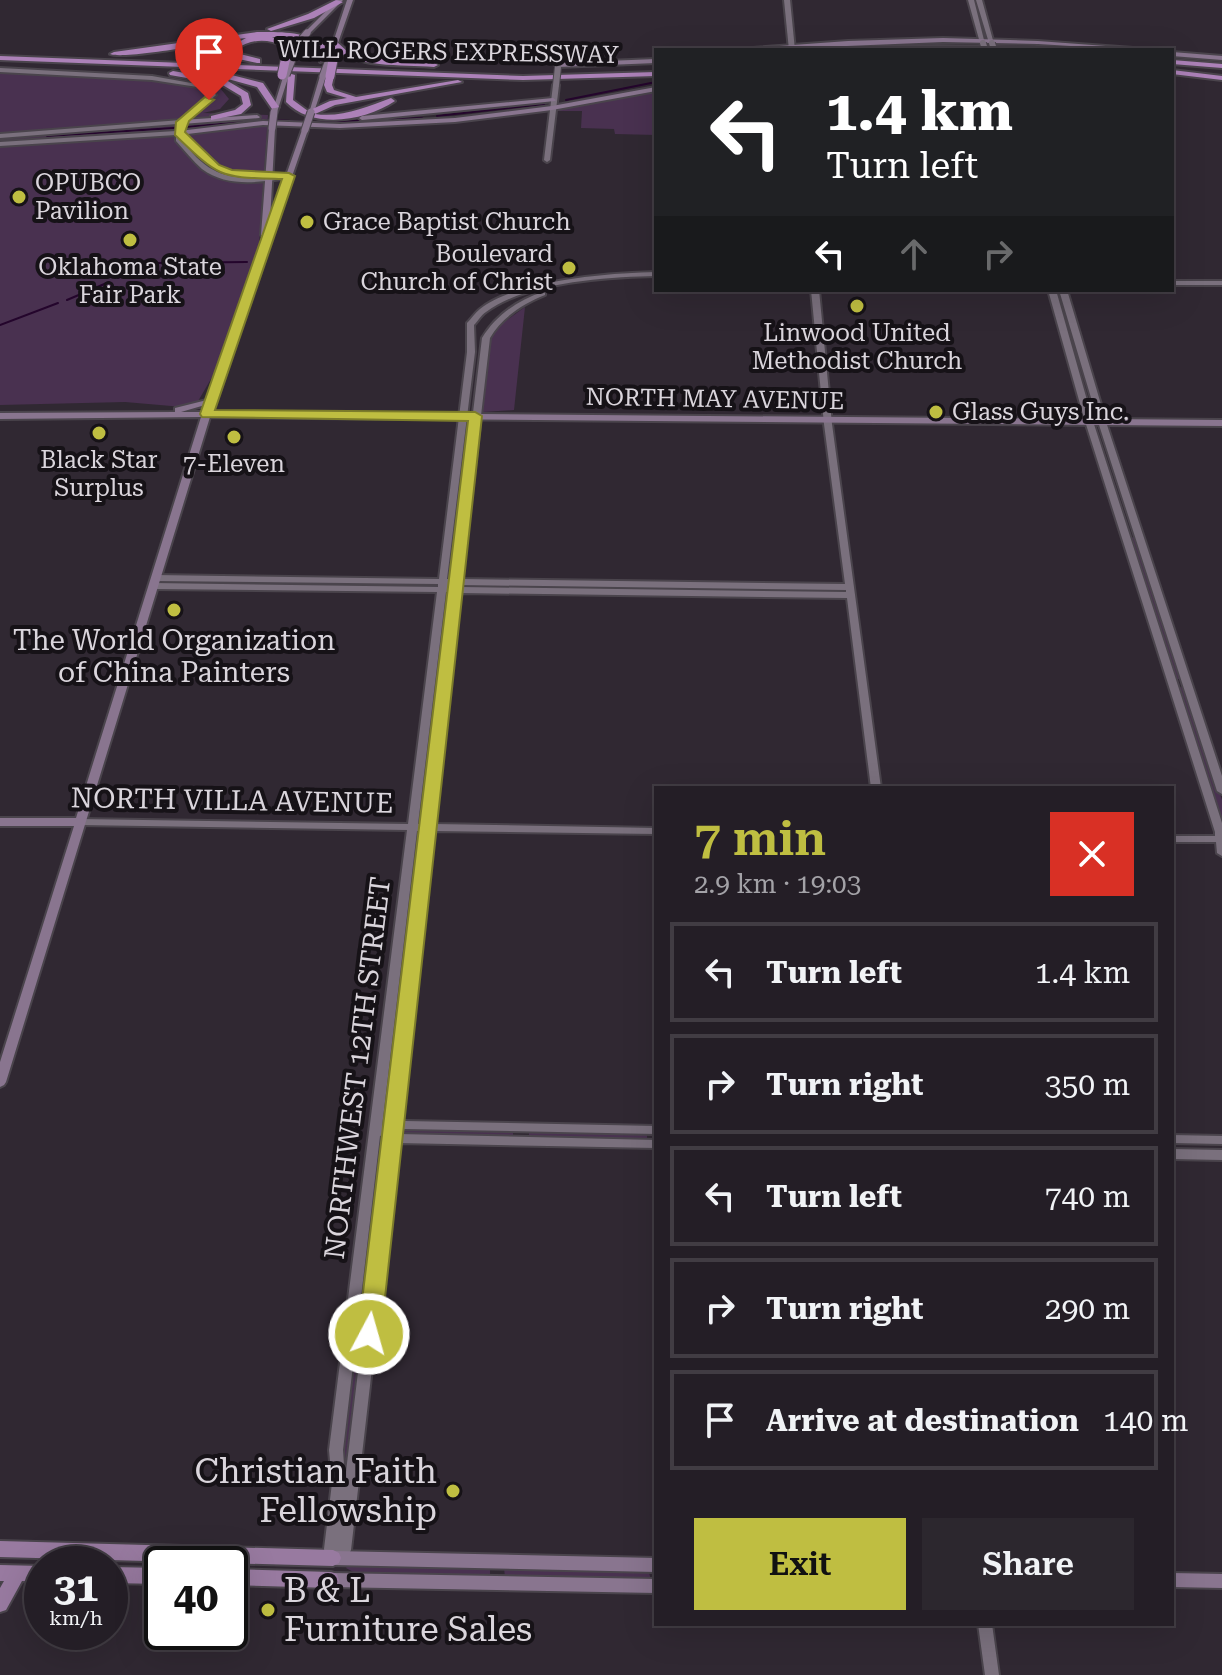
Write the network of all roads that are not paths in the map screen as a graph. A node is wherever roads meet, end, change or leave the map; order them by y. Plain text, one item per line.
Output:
1 (350, 0) edge
2 (787, 0) edge
3 (971, 0) edge
4 (979, 0) edge
5 (339, 1) edge
6 (204, 43) junction
7 (983, 45) edge
8 (992, 45) edge
9 (792, 48) edge
10 (1077, 48) edge
11 (1174, 54) edge
12 (330, 55) junction
13 (0, 56) edge
14 (81, 56) junction
15 (290, 57) junction
16 (1222, 58) edge
17 (16, 59) junction
18 (654, 61) edge
19 (266, 63) junction
20 (558, 66) joint
21 (1222, 68) edge
22 (145, 69) junction
23 (1174, 69) edge
24 (1174, 69) edge
25 (0, 70) edge
26 (348, 71) junction
27 (498, 71) junction
28 (654, 71) edge
29 (654, 71) edge
30 (326, 74) junction
31 (286, 75) junction
32 (610, 77) junction
33 (1222, 78) edge
34 (433, 86) junction
35 (654, 89) edge
36 (553, 103) junction
37 (275, 109) junction
38 (313, 110) junction
39 (190, 114) junction
40 (214, 118) junction
41 (200, 120) junction
42 (285, 121) junction
43 (182, 122) junction
44 (0, 136) edge
45 (34, 137) junction
46 (181, 137) junction
47 (0, 144) edge
48 (547, 160) dead end
49 (289, 176) junction
50 (269, 177) junction
51 (265, 239) junction
52 (654, 277) edge
53 (1174, 281) edge
54 (1222, 281) edge
55 (815, 292) edge
56 (1053, 292) edge
57 (1064, 292) edge
58 (531, 295) junction
59 (211, 401) junction
60 (0, 409) edge
61 (125, 410) junction
62 (178, 410) junction
63 (207, 414) junction
64 (0, 416) edge
65 (469, 416) junction
66 (827, 420) junction
67 (1090, 422) junction
68 (1102, 422) junction
69 (1222, 423) edge
70 (154, 582) junction
71 (449, 586) junction
72 (850, 591) junction
73 (876, 786) edge
74 (1222, 791) edge
75 (0, 822) edge
76 (80, 822) junction
77 (413, 827) junction
78 (427, 827) junction
79 (654, 831) edge
80 (1174, 839) edge
81 (1221, 839) edge
82 (1222, 853) edge
83 (0, 1082) edge
84 (654, 1130) edge
85 (392, 1132) junction
86 (375, 1133) junction
87 (1174, 1139) edge
88 (1222, 1140) edge
89 (654, 1144) edge
90 (1174, 1154) edge
91 (1222, 1155) edge
92 (2, 1549) edge
93 (333, 1558) junction
94 (654, 1565) edge
95 (6, 1576) edge
96 (248, 1578) edge
97 (331, 1580) joint
98 (1174, 1580) edge
99 (1222, 1581) edge
100 (654, 1586) edge
101 (0, 1604) edge
102 (985, 1626) edge
103 (992, 1675) edge

1 - 12 main road
2 - 9 street
3 - 7 street
4 - 8 street
5 - 6 highway
5 - 15 main road
6 - 12 highway
6 - 14 highway
7 - 8 main road
7 - 9 main road
8 - 10 main road
11 - 16 main road
12 - 27 highway
12 - 30 highway, bridge
13 - 14 highway, WILL ROGERS EXPRESSWAY
13 - 17 highway, WILL ROGERS EXPRESSWAY
14 - 19 highway, WILL ROGERS EXPRESSWAY
15 - 19 highway
15 - 31 highway, bridge
17 - 22 highway
17 - 26 highway, WILL ROGERS EXPRESSWAY
18 - 20 main road
19 - 27 highway, WILL ROGERS EXPRESSWAY
20 - 36 street, bridge
21 - 23 highway
22 - 37 highway
22 - 40 highway
24 - 33 highway
25 - 39 street
26 - 30 highway
26 - 32 highway, WILL ROGERS EXPRESSWAY
27 - 28 highway, WILL ROGERS EXPRESSWAY
29 - 32 highway, WILL ROGERS EXPRESSWAY
30 - 38 main road
31 - 34 highway
31 - 37 main road
32 - 34 highway
34 - 38 highway
35 - 36 main road
36 - 42 main road
36 - 48 street
37 - 50 main road, bridge
38 - 49 main road, bridge
39 - 41 street
39 - 43 street
40 - 41 main road
40 - 42 main road
41 - 43 main road
42 - 46 main road
43 - 45 street
43 - 46 street
44 - 45 street
45 - 46 street
45 - 47 street
46 - 50 street
49 - 50 street
49 - 51 main road
50 - 51 main road
51 - 59 main road
52 - 58 street
53 - 54 street
55 - 66 street
56 - 67 street
57 - 68 street
58 - 65 street, NORTHWEST 12TH STREET
58 - 65 street, NORTHWEST 12TH STREET
59 - 62 main road
59 - 63 main road
60 - 61 main road, NORTH MAY AVENUE
61 - 62 main road, NORTH MAY AVENUE
61 - 63 main road, NORTH MAY AVENUE
61 - 64 main road, NORTH MAY AVENUE
62 - 63 main road, NORTH MAY AVENUE
63 - 65 main road, NORTH MAY AVENUE
63 - 70 main road
65 - 66 main road, NORTH MAY AVENUE
65 - 71 street, NORTHWEST 12TH STREET
66 - 67 main road, NORTH MAY AVENUE
66 - 72 street
67 - 68 main road, NORTH MAY AVENUE
67 - 81 street
68 - 69 main road, NORTH MAY AVENUE
68 - 74 street
70 - 71 street
70 - 76 main road
71 - 72 street
71 - 77 street, NORTHWEST 12TH STREET
71 - 78 street, NORTHWEST 12TH STREET
72 - 73 street
75 - 76 main road, NORTH VILLA AVENUE
76 - 77 street, NORTH VILLA AVENUE
76 - 83 main road
77 - 78 street, NORTH VILLA AVENUE
77 - 86 street, NORTHWEST 12TH STREET
78 - 79 street, NORTH VILLA AVENUE
78 - 85 street, NORTHWEST 12TH STREET
80 - 81 street
81 - 82 street
84 - 85 street
85 - 86 street
85 - 89 street
85 - 93 street, NORTHWEST 12TH STREET
86 - 93 street, NORTHWEST 12TH STREET
87 - 88 street
90 - 91 street
92 - 93 main road
93 - 94 main road
95 - 101 main road
96 - 97 main road
97 - 100 main road
98 - 99 main road
102 - 103 street

